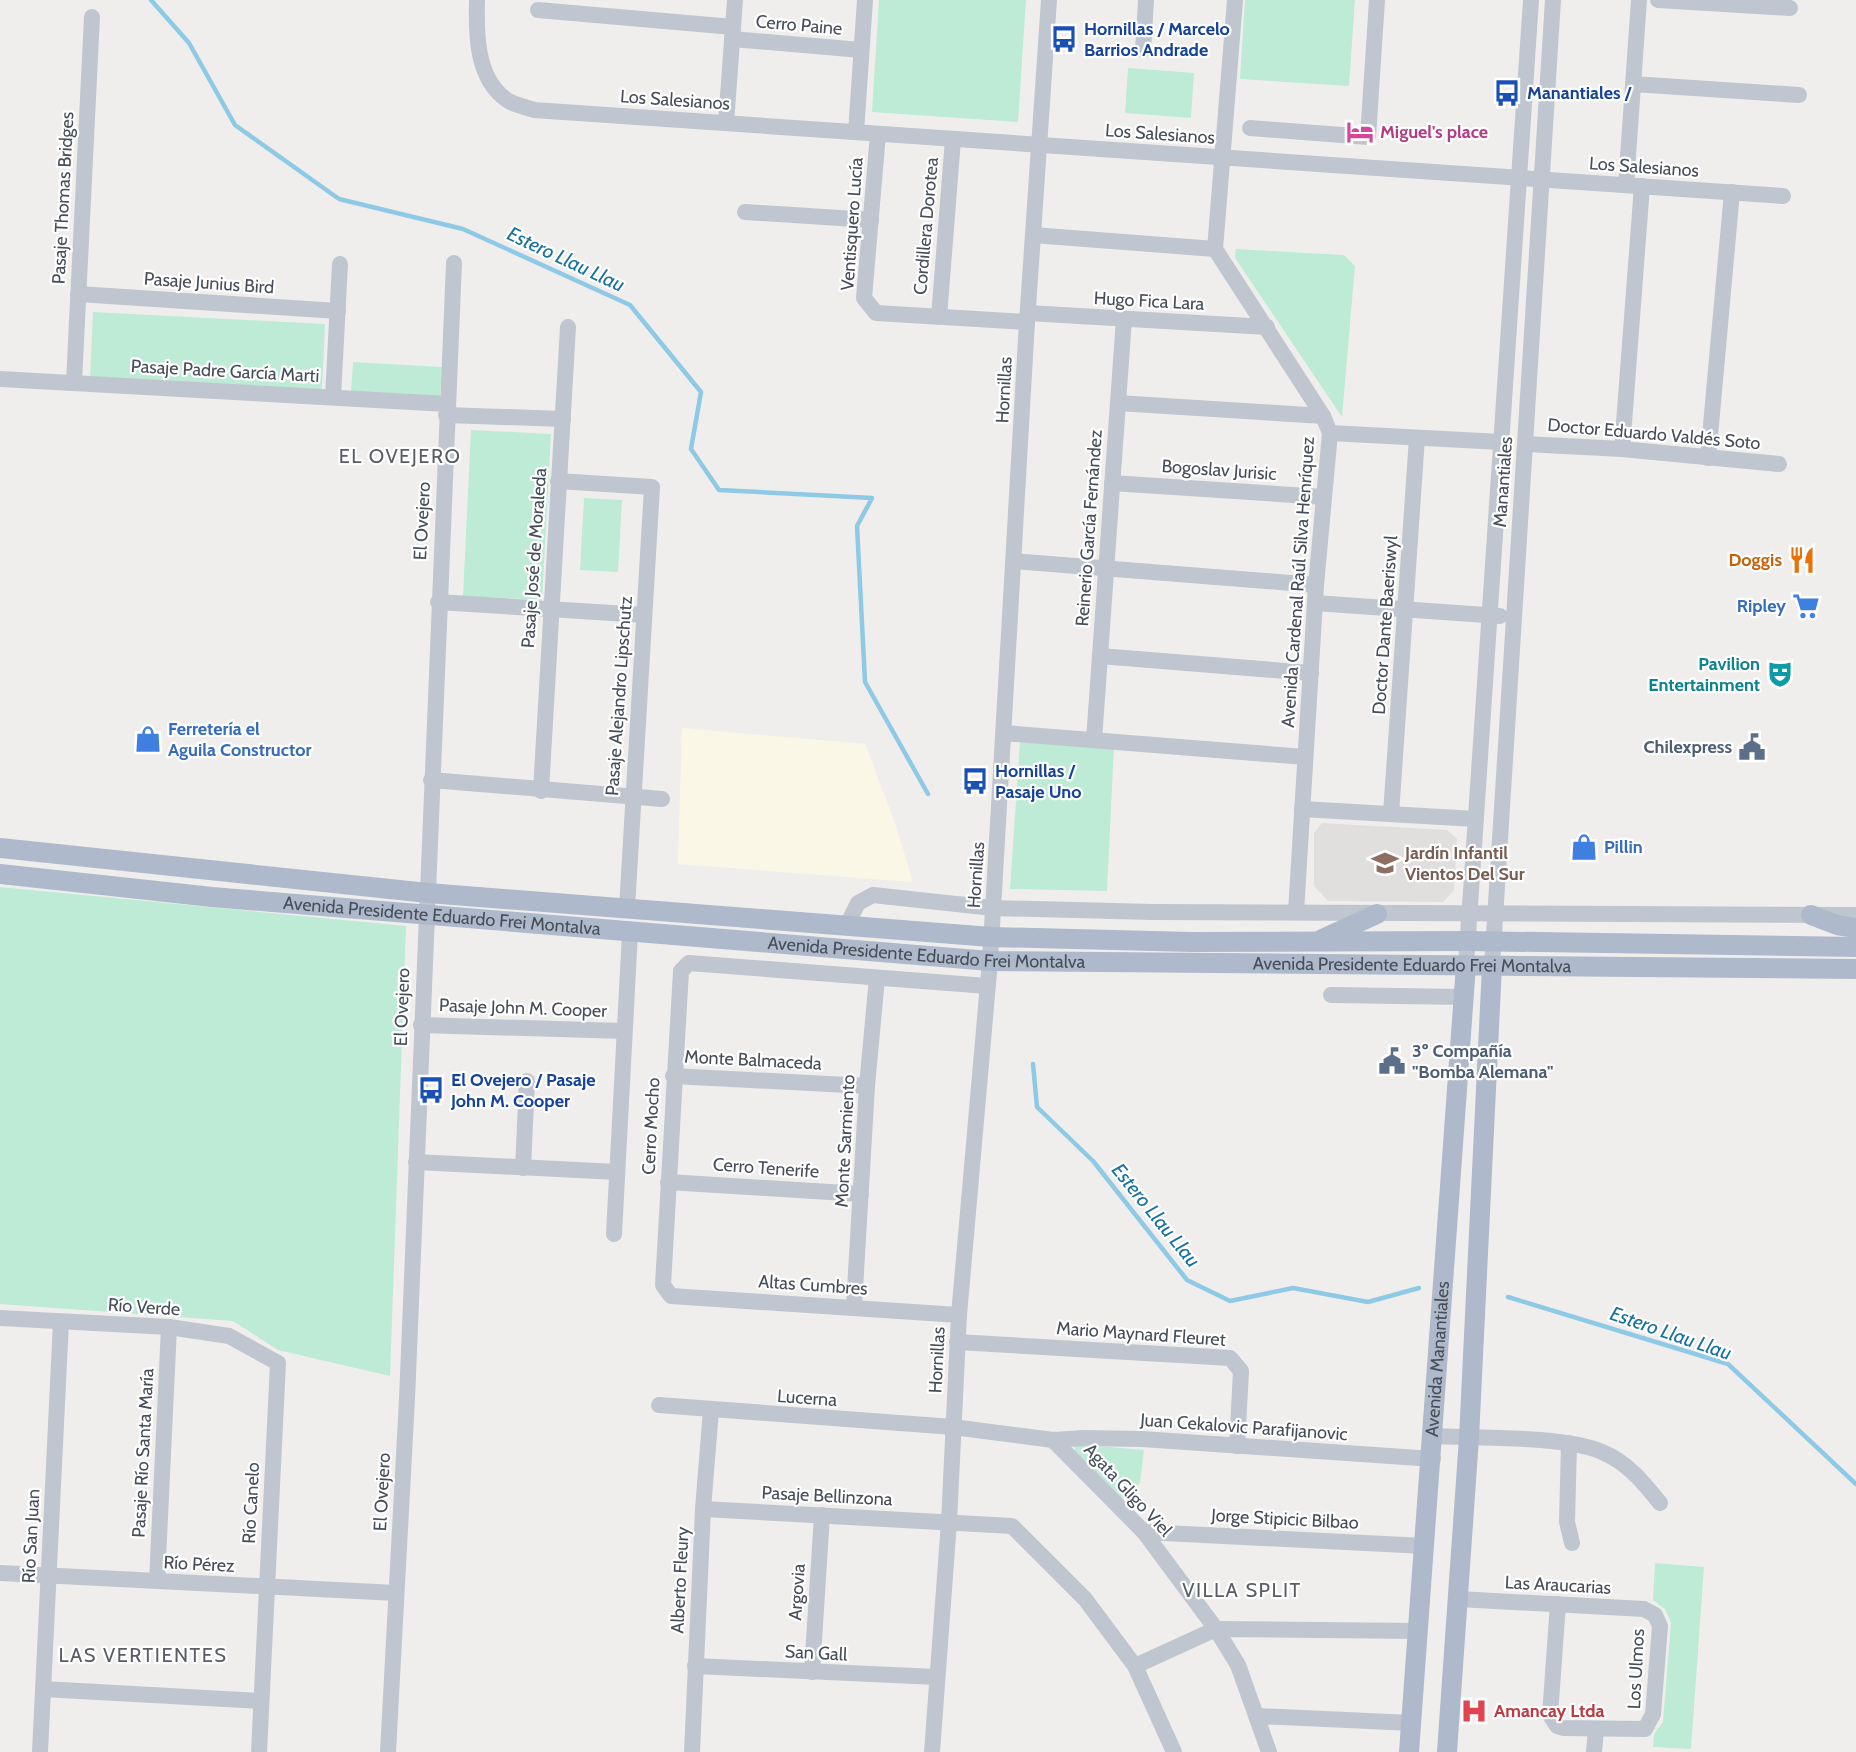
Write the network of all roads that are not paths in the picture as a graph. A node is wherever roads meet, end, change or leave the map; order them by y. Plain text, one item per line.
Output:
1 (477, 0) edge
2 (735, 0) edge
3 (865, 0) edge
4 (1049, 0) edge
5 (1146, 0) edge
6 (1235, 0) edge
7 (1377, 0) edge
8 (1531, 0) edge
9 (1553, 0) edge
10 (1638, 0) edge
11 (1658, 0) edge
12 (1790, 8) dead end
13 (538, 10) dead end
14 (92, 17) dead end
15 (733, 33) junction
16 (861, 50) junction
17 (1143, 50) dead end
18 (1633, 84) junction
19 (1799, 94) dead end
20 (726, 123) junction
21 (1250, 128) dead end
22 (856, 132) junction
23 (878, 134) junction
24 (953, 139) junction
25 (1039, 145) junction
26 (1224, 158) junction
27 (1519, 178) junction
28 (1542, 181) junction
29 (1634, 185) junction
30 (1732, 192) junction
31 (1783, 196) dead end
32 (745, 212) dead end
33 (871, 220) junction
34 (1033, 235) junction
35 (1215, 249) junction
36 (454, 263) dead end
37 (340, 264) dead end
38 (78, 294) junction
39 (338, 311) junction
40 (876, 313) joint
41 (939, 317) junction
42 (1028, 317) junction
43 (1124, 319) junction
44 (568, 327) dead end
45 (1267, 327) junction
46 (0, 379) edge
47 (74, 382) junction
48 (333, 397) junction
49 (1118, 403) junction
50 (447, 409) junction
51 (1323, 416) junction
52 (563, 419) junction
53 (1330, 433) junction
54 (1417, 438) junction
55 (1501, 442) junction
56 (1525, 444) junction
57 (1622, 449) junction
58 (1708, 458) junction
59 (1779, 464) dead end
60 (558, 481) junction
61 (1112, 483) junction
62 (1324, 496) junction
63 (1014, 561) junction
64 (1106, 568) junction
65 (1316, 585) junction
66 (438, 602) junction
67 (1316, 603) junction
68 (550, 609) junction
69 (1405, 609) junction
70 (644, 615) junction
71 (1490, 615) junction
72 (1514, 617) junction
73 (1100, 656) junction
74 (1311, 672) junction
75 (1004, 733) junction
76 (1094, 740) junction
77 (1305, 757) junction
78 (431, 780) junction
79 (541, 790) junction
80 (632, 795) junction
81 (662, 799) dead end
82 (1302, 809) junction
83 (1391, 814) junction
84 (1476, 819) junction
85 (0, 848) edge
86 (0, 874) edge
87 (428, 893) junction
88 (627, 908) junction
89 (993, 908) junction
90 (1470, 911) junction
91 (1296, 912) junction
92 (1496, 912) junction
93 (1377, 914) junction
94 (426, 915) junction
95 (1811, 915) junction
96 (1856, 915) edge
97 (847, 925) junction
98 (1856, 928) edge
99 (630, 933) junction
100 (991, 937) junction
101 (1468, 941) junction
102 (1316, 942) junction
103 (1494, 942) junction
104 (1856, 947) edge
105 (990, 961) junction
106 (686, 964) joint
107 (1466, 965) junction
108 (1492, 966) junction
109 (1856, 969) edge
110 (877, 978) junction
111 (987, 986) junction
112 (1331, 995) dead end
113 (1464, 997) junction
114 (421, 1025) junction
115 (624, 1031) junction
116 (673, 1076) junction
117 (527, 1081) dead end
118 (867, 1086) junction
119 (416, 1162) junction
120 (524, 1168) junction
121 (617, 1172) junction
122 (668, 1182) junction
123 (861, 1194) junction
124 (614, 1234) dead end
125 (666, 1292) joint
126 (854, 1306) junction
127 (959, 1315) junction
128 (0, 1318) edge
129 (61, 1322) junction
130 (169, 1327) junction
131 (957, 1342) junction
132 (278, 1363) joint
133 (659, 1405) dead end
134 (711, 1410) junction
135 (953, 1427) junction
136 (1434, 1436) junction
137 (1469, 1438) junction
138 (1053, 1440) junction
139 (1569, 1443) junction
140 (1237, 1446) junction
141 (1433, 1459) junction
142 (1660, 1503) dead end
143 (703, 1509) junction
144 (822, 1515) junction
145 (949, 1522) junction
146 (1144, 1532) junction
147 (1572, 1543) dead end
148 (1425, 1545) junction
149 (0, 1573) edge
150 (48, 1575) junction
151 (157, 1581) junction
152 (267, 1587) junction
153 (396, 1593) junction
154 (1458, 1599) junction
155 (1558, 1604) junction
156 (1655, 1615) joint
157 (1216, 1629) junction
158 (1419, 1631) junction
159 (695, 1666) junction
160 (1135, 1666) junction
161 (812, 1672) junction
162 (936, 1677) junction
163 (43, 1689) junction
164 (261, 1701) junction
165 (1257, 1716) junction
166 (1412, 1723) junction
167 (1596, 1730) junction
168 (40, 1752) edge
169 (259, 1752) edge
170 (388, 1752) edge
171 (692, 1752) edge
172 (932, 1752) edge
173 (1174, 1752) edge
174 (1269, 1752) edge
175 (1410, 1752) edge
176 (1447, 1752) edge
177 (1594, 1752) edge

1 - 20 street, Los Salesianos
2 - 15 street
3 - 16 street
4 - 25 street, Hornillas
5 - 17 street
6 - 26 street
7 - 21 street
8 - 27 street, Manantiales
9 - 28 street, Manantiales
10 - 18 street
11 - 12 street
13 - 15 street, Cerro Paine
14 - 38 street, Pasaje Thomas Bridges
15 - 16 street, Cerro Paine
15 - 20 street
16 - 22 street
18 - 19 street
18 - 29 street
20 - 22 street, Los Salesianos
22 - 23 street, Los Salesianos
23 - 24 street, Los Salesianos
23 - 33 street, Ventisquero Lucía
24 - 25 street, Los Salesianos
24 - 41 street, Cordillera Dorotea
25 - 26 street, Los Salesianos
25 - 34 street, Hornillas
26 - 27 street, Los Salesianos
26 - 35 street
27 - 28 street, Los Salesianos
27 - 55 street, Manantiales
28 - 29 street, Los Salesianos
28 - 56 street, Manantiales
29 - 30 street, Los Salesianos
29 - 57 street
30 - 31 street, Los Salesianos
30 - 58 street
32 - 33 street
33 - 40 street, Ventisquero Lucía
34 - 35 street
34 - 42 street, Hornillas
35 - 45 street, Avenida Cardenal Raúl Silva Henríquez
36 - 50 street, El Ovejero
37 - 39 street
38 - 39 street, Pasaje Junius Bird
38 - 47 street, Pasaje Thomas Bridges
39 - 48 street
40 - 41 street, Hugo Fica Lara
41 - 42 street, Hugo Fica Lara
42 - 43 street, Hugo Fica Lara
42 - 63 street, Hornillas
43 - 45 street, Hugo Fica Lara
43 - 49 street, Reinerio García Fernández
44 - 52 street, Pasaje José de Moraleda
45 - 51 street, Avenida Cardenal Raúl Silva Henríquez
46 - 47 street, Pasaje Padre García Marti
47 - 48 street, Pasaje Padre García Marti
48 - 50 street, Pasaje Padre García Marti
49 - 51 street
49 - 61 street, Reinerio García Fernández
50 - 52 street, Pasaje Padre García Marti
50 - 66 street, El Ovejero
51 - 53 street, Avenida Cardenal Raúl Silva Henríquez
52 - 60 street, Pasaje José de Moraleda
53 - 54 street
53 - 62 street, Avenida Cardenal Raúl Silva Henríquez
54 - 55 street
54 - 69 street, Doctor Dante Baeriswyl
55 - 71 street, Manantiales
56 - 57 street, Doctor Eduardo Valdés Soto
56 - 72 street, Manantiales
57 - 58 street, Doctor Eduardo Valdés Soto
58 - 59 street, Doctor Eduardo Valdés Soto
60 - 68 street, Pasaje José de Moraleda
60 - 70 street, Pasaje Alejandro Lipschutz
61 - 62 street, Bogoslav Jurisic
61 - 64 street, Reinerio García Fernández
62 - 65 street, Avenida Cardenal Raúl Silva Henríquez
63 - 64 street
63 - 75 street, Hornillas
64 - 65 street
64 - 73 street, Reinerio García Fernández
65 - 67 street, Avenida Cardenal Raúl Silva Henríquez
66 - 68 street
66 - 78 street, El Ovejero
67 - 69 street
67 - 74 street, Avenida Cardenal Raúl Silva Henríquez
68 - 70 street
68 - 79 street, Pasaje José de Moraleda
69 - 71 street
69 - 83 street, Doctor Dante Baeriswyl
70 - 80 street, Pasaje Alejandro Lipschutz
71 - 72 street
71 - 84 street, Manantiales
72 - 92 street, Manantiales
73 - 74 street
73 - 76 street, Reinerio García Fernández
74 - 77 street, Avenida Cardenal Raúl Silva Henríquez
75 - 76 street
75 - 89 street, Hornillas
76 - 77 street
77 - 82 street, Avenida Cardenal Raúl Silva Henríquez
78 - 79 street
78 - 87 street, El Ovejero
79 - 80 street
80 - 81 street
80 - 88 street, Pasaje Alejandro Lipschutz
82 - 83 street
82 - 91 street, Avenida Cardenal Raúl Silva Henríquez
83 - 84 street
84 - 90 street, Manantiales
85 - 87 main road, Avenida Presidente Eduardo Frei Montalva
86 - 94 main road, Avenida Presidente Eduardo Frei Montalva
87 - 88 main road, Avenida Presidente Eduardo Frei Montalva
87 - 94 street, El Ovejero
88 - 97 main road, Avenida Presidente Eduardo Frei Montalva
89 - 91 street, Avenida Presidente Eduardo Frei Montalva
89 - 97 street, Avenida Presidente Eduardo Frei Montalva
89 - 100 street, Hornillas
90 - 92 street, Avenida Presidente Eduardo Frei Montalva
90 - 93 street, Avenida Presidente Eduardo Frei Montalva
90 - 101 street, Manantiales
91 - 93 street, Avenida Presidente Eduardo Frei Montalva
92 - 95 street, Avenida Presidente Eduardo Frei Montalva
92 - 103 street, Manantiales
93 - 102 main road
94 - 99 main road, Avenida Presidente Eduardo Frei Montalva
94 - 114 street, El Ovejero
95 - 96 street, Avenida Presidente Eduardo Frei Montalva
95 - 98 main road
97 - 100 main road, Avenida Presidente Eduardo Frei Montalva
99 - 105 main road, Avenida Presidente Eduardo Frei Montalva
99 - 115 street
100 - 102 main road, Avenida Presidente Eduardo Frei Montalva
100 - 105 street, Hornillas
101 - 102 main road, Avenida Presidente Eduardo Frei Montalva
101 - 103 main road, Avenida Presidente Eduardo Frei Montalva
101 - 107 street, Manantiales
103 - 104 main road, Avenida Presidente Eduardo Frei Montalva
103 - 108 street, Manantiales
105 - 107 main road, Avenida Presidente Eduardo Frei Montalva
105 - 111 street, Hornillas
106 - 110 street, Avenida Presidente Eduardo Frei Montalva
106 - 116 street, Cerro Mocho
107 - 108 main road, Avenida Presidente Eduardo Frei Montalva
107 - 113 main road, Avenida Manantiales
108 - 109 main road, Avenida Presidente Eduardo Frei Montalva
108 - 137 main road, Avenida Manantiales
110 - 111 street, Avenida Presidente Eduardo Frei Montalva
110 - 118 street, Monte Sarmiento
111 - 127 street, Hornillas
112 - 113 street
113 - 136 main road, Avenida Manantiales
114 - 115 street, Pasaje John M. Cooper
114 - 119 street, El Ovejero
115 - 121 street
116 - 118 street, Monte Balmaceda
116 - 122 street, Cerro Mocho
117 - 120 street
118 - 123 street, Monte Sarmiento
119 - 120 street
119 - 153 street, El Ovejero
120 - 121 street
121 - 124 street
122 - 123 street, Cerro Tenerife
122 - 125 street, Cerro Mocho
123 - 126 street, Monte Sarmiento
125 - 126 street, Altas Cumbres
126 - 127 street, Altas Cumbres
127 - 131 street, Hornillas
128 - 129 street, Río Verde
129 - 130 street, Río Verde
129 - 150 street, Río San Juan
130 - 132 street, Río Verde
130 - 151 street, Pasaje Río Santa María
131 - 135 street, Hornillas
131 - 140 street, Mario Maynard Fleuret
132 - 152 street, Río Canelo
133 - 134 street, Lucerna
134 - 135 street, Lucerna
134 - 143 street, Alberto Fleury
135 - 138 street
135 - 145 street, Hornillas
136 - 137 street
136 - 141 main road, Avenida Manantiales
137 - 139 street
137 - 154 main road, Avenida Manantiales
138 - 140 street, Juan Cekalovic Parafijanovic
138 - 146 street, Agata Gligo Viel
139 - 142 street
139 - 147 street
140 - 141 street, Juan Cekalovic Parafijanovic
141 - 148 main road, Avenida Manantiales
143 - 144 street, Pasaje Bellinzona
143 - 159 street, Alberto Fleury
144 - 145 street, Pasaje Bellinzona
144 - 161 street, Argovia
145 - 160 street, Pasaje Bellinzona
145 - 162 street, Hornillas
146 - 148 street, Jorge Stipicic Bilbao
146 - 157 street, Agata Gligo Viel
148 - 158 main road, Avenida Manantiales
149 - 150 street, Río Pérez
150 - 151 street, Río Pérez
150 - 163 street, Río San Juan
151 - 152 street, Río Pérez
152 - 153 street, Río Pérez
152 - 164 street, Río Canelo
153 - 170 street, El Ovejero
154 - 155 street, Las Araucarias
154 - 176 main road, Avenida Manantiales
155 - 156 street, Las Araucarias
155 - 167 street
156 - 167 street, Los Ulmos
157 - 158 street
157 - 160 street
157 - 165 street, Agata Gligo Viel
158 - 166 main road, Avenida Manantiales
159 - 161 street, San Gall
159 - 171 street, Alberto Fleury
160 - 173 street, Pasaje Bellinzona
161 - 162 street, San Gall
162 - 172 street, Hornillas
163 - 164 street
163 - 168 street, Río San Juan
164 - 169 street, Río Canelo
165 - 166 street
165 - 174 street, Agata Gligo Viel
166 - 175 main road, Avenida Manantiales
167 - 177 street

